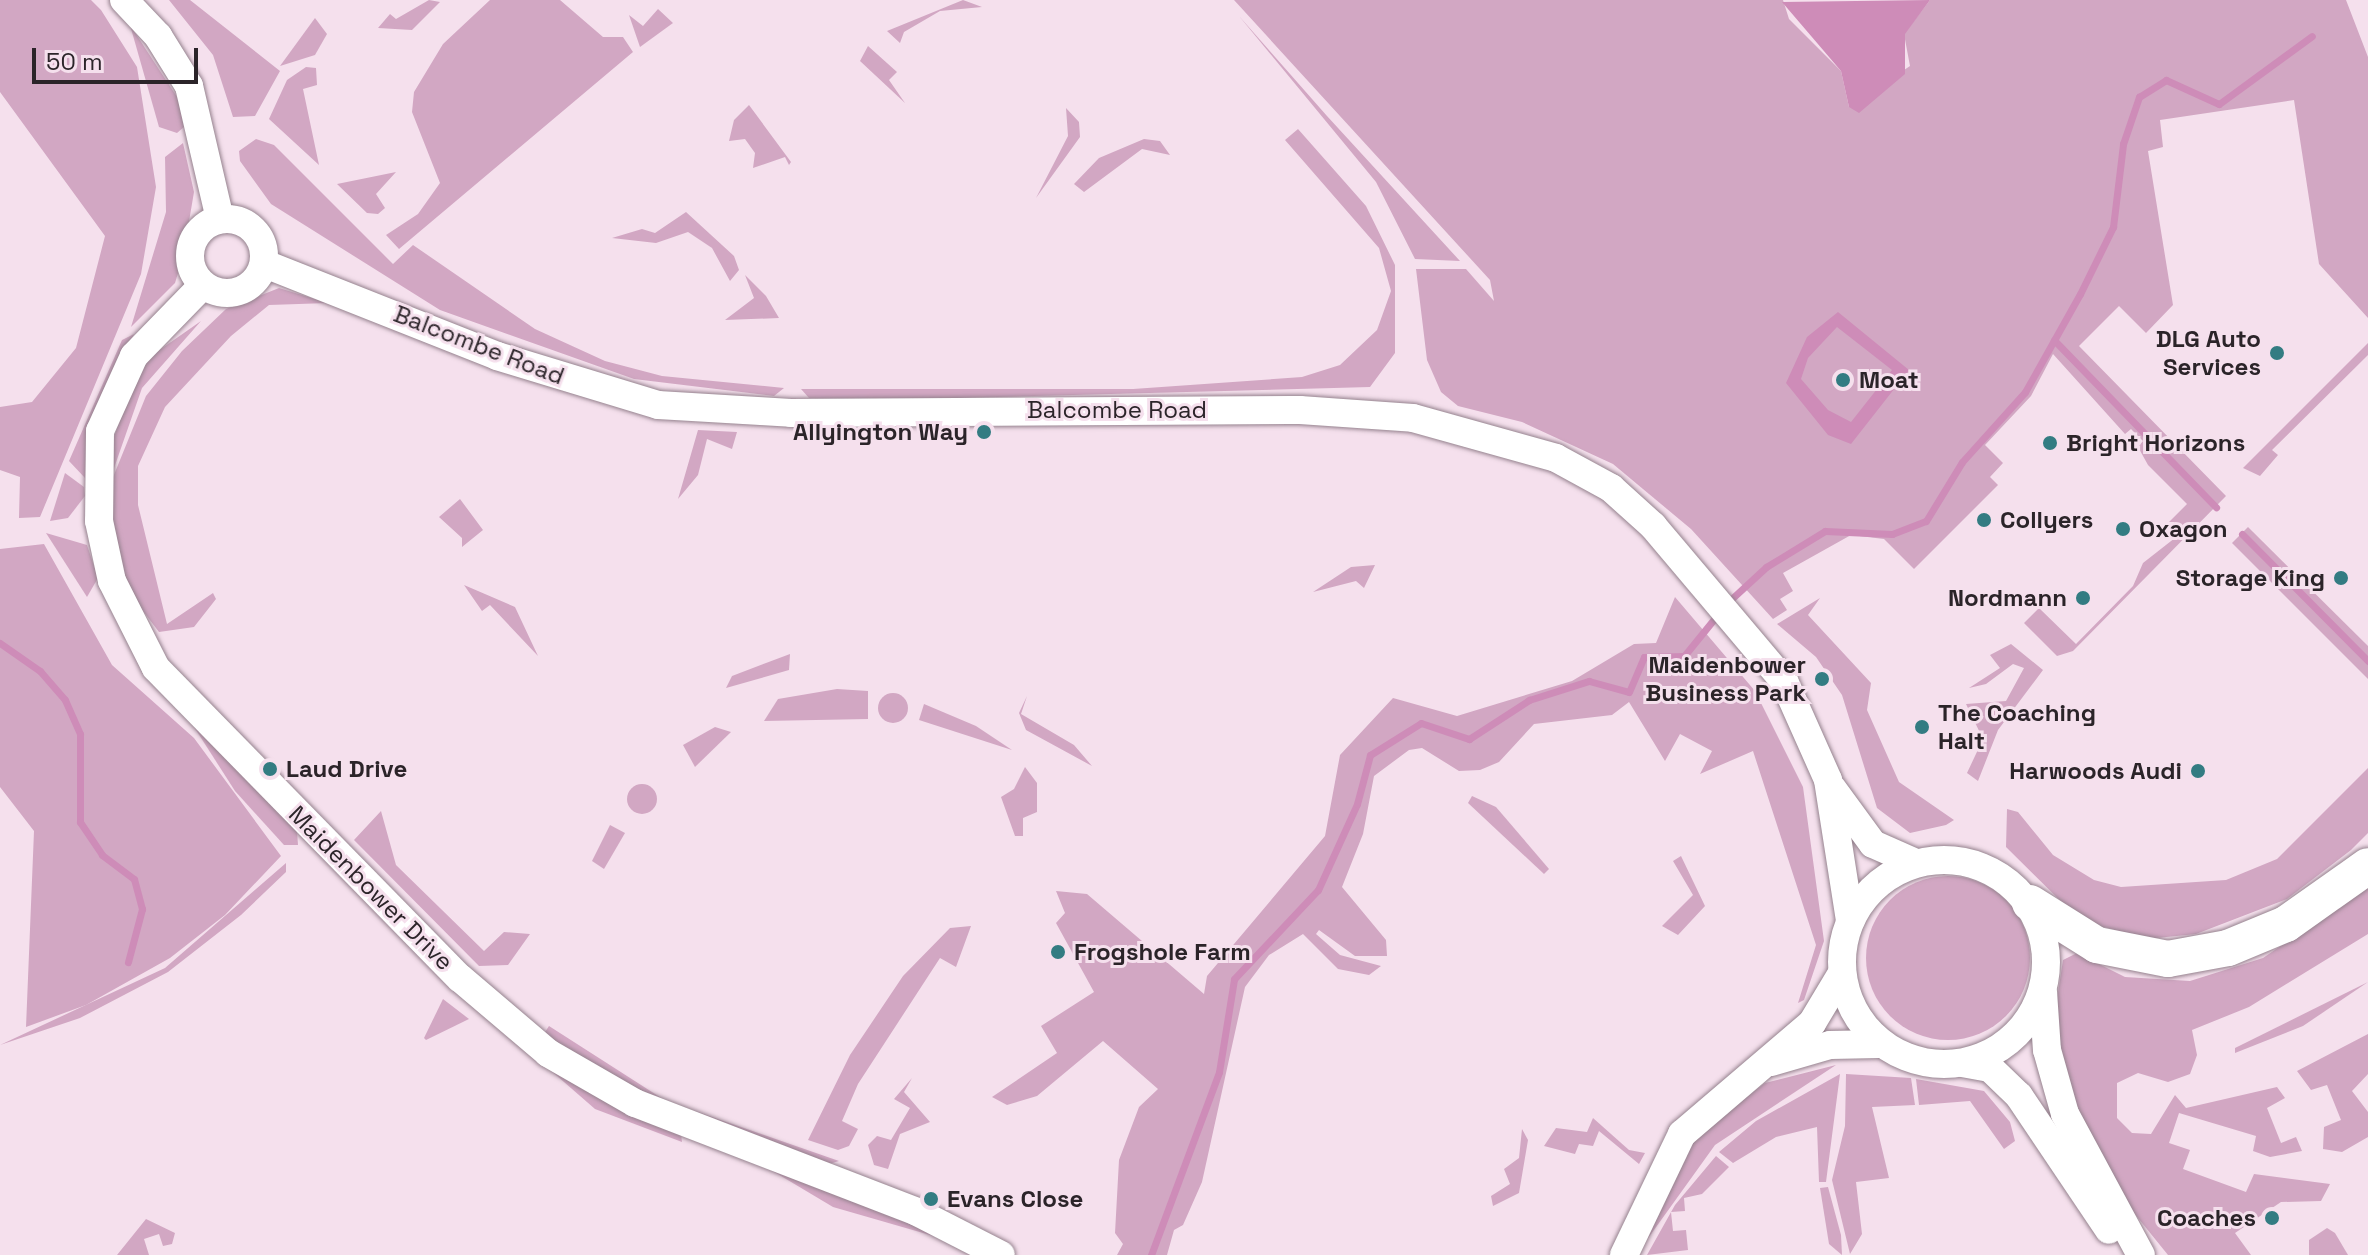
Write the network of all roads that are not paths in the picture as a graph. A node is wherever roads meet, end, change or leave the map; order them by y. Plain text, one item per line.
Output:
1 (124, 0) edge
2 (220, 219) junction
3 (265, 264) junction
4 (203, 285) junction
5 (1828, 780) junction
6 (1916, 863) junction
7 (2368, 866) edge
8 (2030, 903) junction
9 (1850, 921) junction
10 (1842, 973) junction
11 (2043, 992) junction
12 (1879, 1044) junction
13 (1962, 1063) junction
14 (1760, 1065) junction
15 (1001, 1255) edge
16 (1624, 1255) edge
17 (2138, 1255) edge

1 - 2 main road
2 - 3 main road
2 - 4 main road
3 - 4 main road
3 - 5 main road, Balcombe Road
4 - 15 main road, Maidenbower Drive
5 - 6 main road, Balcombe Road
5 - 9 main road, Balcombe Road
6 - 8 main road
6 - 9 main road
7 - 8 highway
8 - 11 main road
9 - 10 main road
10 - 12 main road
10 - 14 main road
11 - 13 main road
11 - 17 main road
12 - 13 main road
12 - 14 main road
13 - 17 main road
14 - 16 main road

